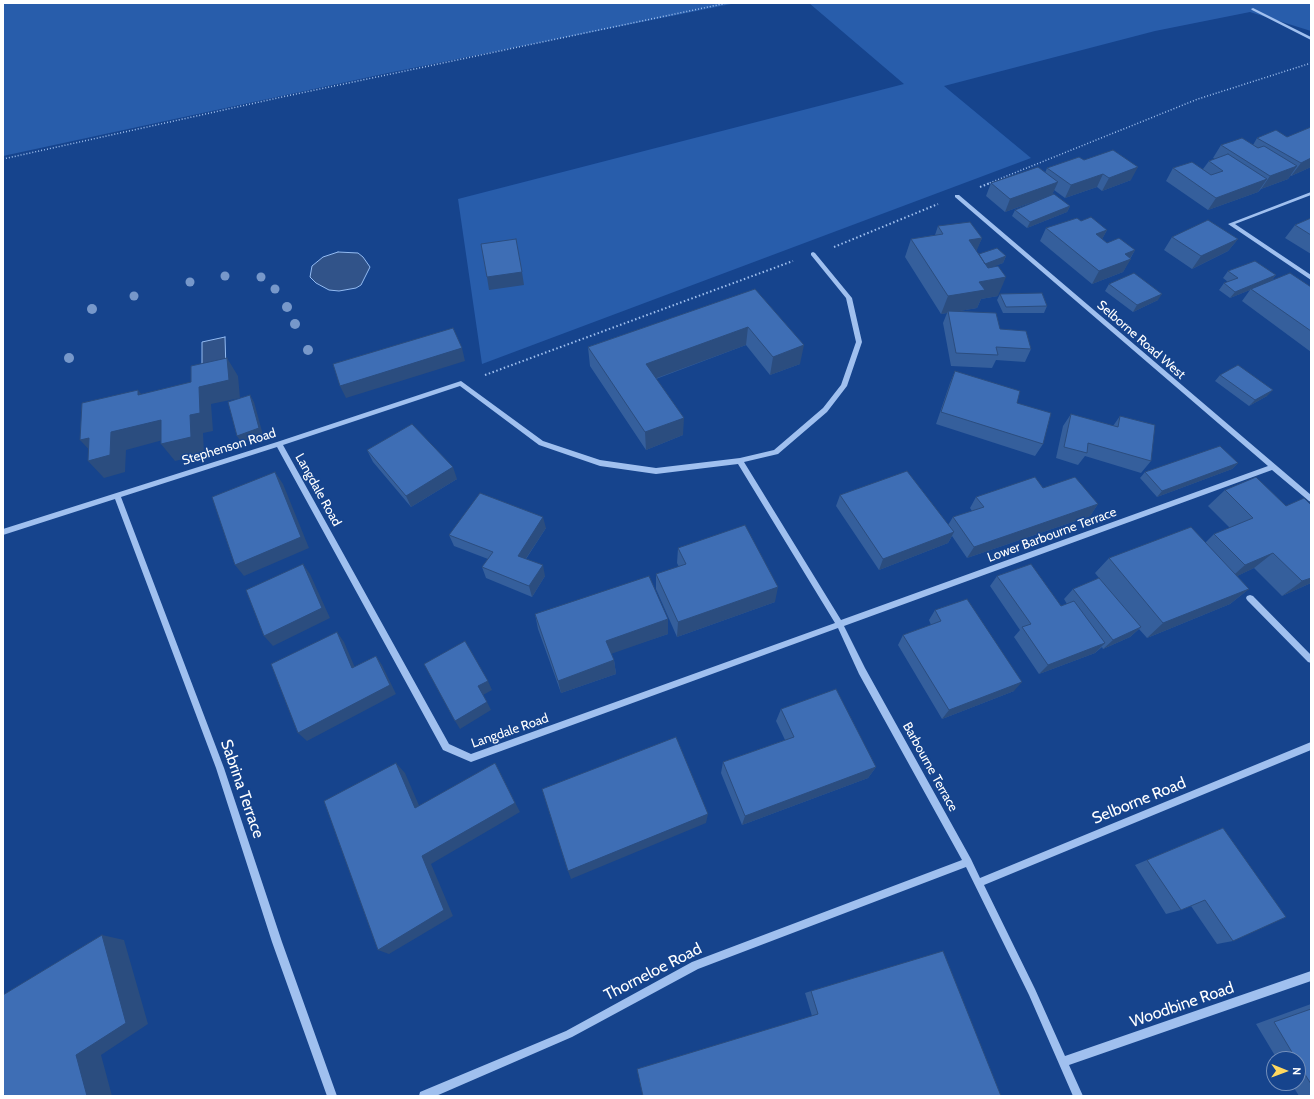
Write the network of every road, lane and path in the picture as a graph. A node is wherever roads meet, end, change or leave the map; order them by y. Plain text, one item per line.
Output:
1 (728, 3) edge
2 (1253, 9) dead end
3 (1311, 39) edge
4 (1311, 63) edge
5 (3, 159) edge
6 (1311, 193) edge
7 (956, 196) junction
8 (813, 254) junction
9 (1311, 278) edge
10 (461, 383) junction
11 (279, 444) junction
12 (740, 461) junction
13 (1273, 467) junction
14 (117, 495) junction
15 (1311, 499) edge
16 (3, 532) edge
17 (1250, 598) dead end
18 (840, 625) junction
19 (1311, 660) edge
20 (1311, 746) edge
21 (968, 862) junction
22 (978, 883) junction
23 (1311, 976) edge
24 (1063, 1062) junction
25 (332, 1096) edge
26 (424, 1096) edge
27 (1078, 1096) edge

1 - 5 path
2 - 3 street
4 - 7 path
6 - 9 street
7 - 8 path
7 - 13 street, Selborne Road West
8 - 10 path
8 - 12 street
10 - 11 street, Stephenson Road
10 - 12 street
11 - 14 street, Stephenson Road
11 - 18 street, Langdale Road
12 - 18 street, Barbourne Terrace
13 - 15 street, Selborne Road West
13 - 18 street, Lower Barbourne Terrace
14 - 16 street, Stephenson Road
14 - 25 street, Sabrina Terrace
17 - 19 street
18 - 21 street, Barbourne Terrace
20 - 22 street, Selborne Road
21 - 22 street, Barbourne Terrace
21 - 26 street, Thorneloe Road
22 - 24 street, Barbourne Terrace
23 - 24 street, Woodbine Road
24 - 27 street, Barbourne Terrace

